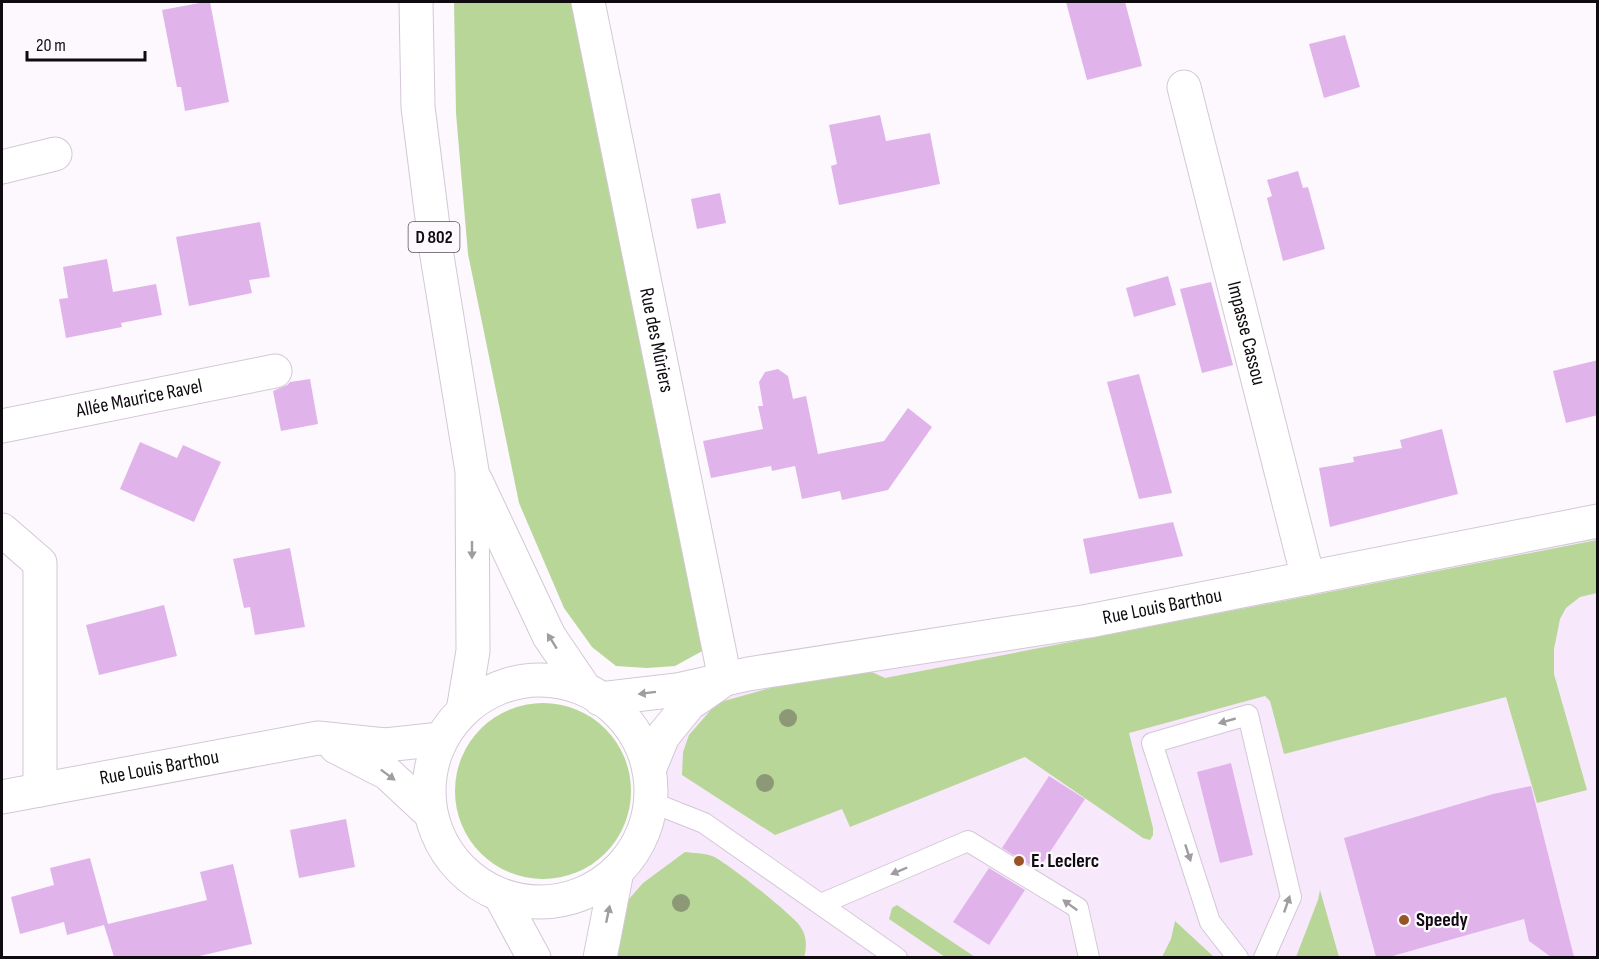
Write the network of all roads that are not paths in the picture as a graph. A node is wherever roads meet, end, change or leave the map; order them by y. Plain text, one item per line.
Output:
1 (416, 2) edge
2 (588, 2) edge
3 (1184, 87) dead end
4 (55, 154) dead end
5 (2, 166) edge
6 (275, 371) dead end
7 (2, 426) edge
8 (472, 471) junction
9 (1598, 521) edge
10 (2, 530) edge
11 (1308, 578) junction
12 (725, 680) junction
13 (592, 694) junction
14 (463, 711) junction
15 (318, 738) junction
16 (441, 739) junction
17 (649, 770) junction
18 (40, 790) junction
19 (2, 797) edge
20 (651, 802) junction
21 (430, 814) junction
22 (617, 871) junction
23 (500, 895) junction
24 (821, 904) junction
25 (534, 957) edge
26 (600, 957) edge
27 (897, 957) edge
28 (1089, 957) edge
29 (1238, 957) edge
30 (1264, 957) edge

1 - 8 street, D 802
2 - 12 street, Rue des Mûriers
3 - 11 street, Impasse Cassou
4 - 5 street
6 - 7 street, Allée Maurice Ravel
13 -> 8 street, D 802
8 -> 14 street, D 802
9 - 11 street, Rue Louis Barthou
10 - 18 street
11 - 12 street, Rue Louis Barthou
12 -> 13 street, Rue Louis Barthou
12 - 17 street, Rue Louis Barthou
13 - 14 street
13 - 17 street
14 - 16 street
15 - 16 street, Rue Louis Barthou
15 - 18 street, Rue Louis Barthou
15 -> 21 street
16 - 21 street
17 - 20 street
18 - 19 street, Rue Louis Barthou
20 - 22 street
20 - 24 lane
21 - 23 street
22 - 23 street
26 -> 22 street
23 - 25 street
24 - 27 lane
28 -> 24 lane
30 -> 29 lane

